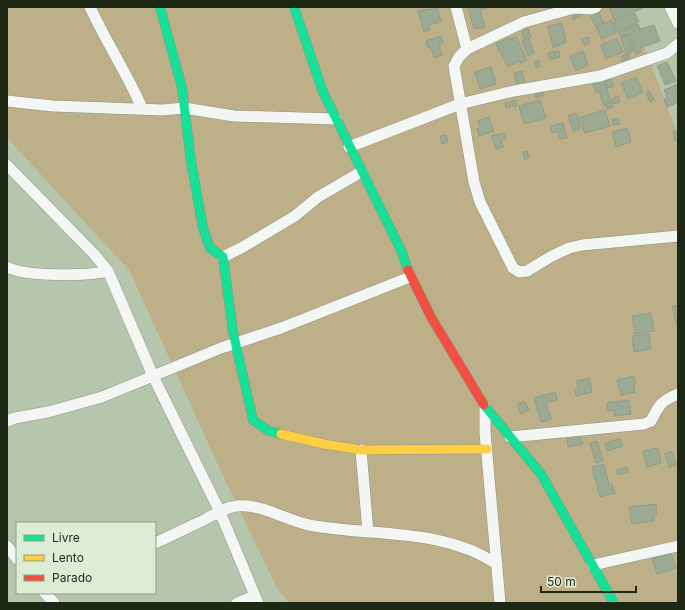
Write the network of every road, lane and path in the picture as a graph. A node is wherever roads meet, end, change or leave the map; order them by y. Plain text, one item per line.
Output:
1 (90, 7) edge
2 (160, 7) edge
3 (294, 7) edge
4 (456, 7) edge
5 (596, 7) edge
6 (670, 7) edge
7 (678, 23) edge
8 (678, 44) edge
9 (466, 49) junction
10 (7, 101) edge
11 (460, 104) junction
12 (142, 108) junction
13 (184, 108) junction
14 (336, 119) junction
15 (349, 147) junction
16 (7, 165) edge
17 (361, 172) junction
18 (678, 236) edge
19 (222, 257) junction
20 (7, 267) edge
21 (108, 271) junction
22 (410, 277) junction
23 (236, 344) junction
24 (153, 376) junction
25 (678, 394) edge
26 (486, 407) junction
27 (7, 422) edge
28 (510, 437) junction
29 (487, 448) junction
30 (361, 450) junction
31 (220, 512) junction
32 (368, 532) junction
33 (156, 543) edge
34 (7, 546) edge
35 (678, 546) edge
36 (16, 558) edge
37 (497, 564) junction
38 (593, 565) junction
39 (46, 594) edge
40 (256, 600) edge
41 (54, 603) edge
42 (237, 603) edge
43 (501, 603) edge
44 (614, 603) edge

1 - 12 street
2 - 13 street
3 - 14 street
4 - 9 street
5 - 9 street
6 - 7 street
8 - 11 street
9 - 11 street
10 - 12 street
11 - 15 street
11 - 18 street
12 - 13 street
13 - 14 street
13 - 19 street
14 - 15 street
15 - 17 street
16 - 21 street
17 - 19 street
17 - 22 street
19 - 23 street
20 - 21 street
21 - 24 street
22 - 23 street
22 - 26 street
23 - 24 street
23 - 30 street
24 - 27 street
24 - 31 street
25 - 28 street
26 - 28 street
26 - 29 street
28 - 38 street
29 - 30 street
29 - 37 street
30 - 32 street
31 - 32 street
31 - 33 street
31 - 40 street
32 - 37 street
34 - 36 street
35 - 38 street
37 - 43 street
38 - 44 street
39 - 41 street
40 - 42 street

